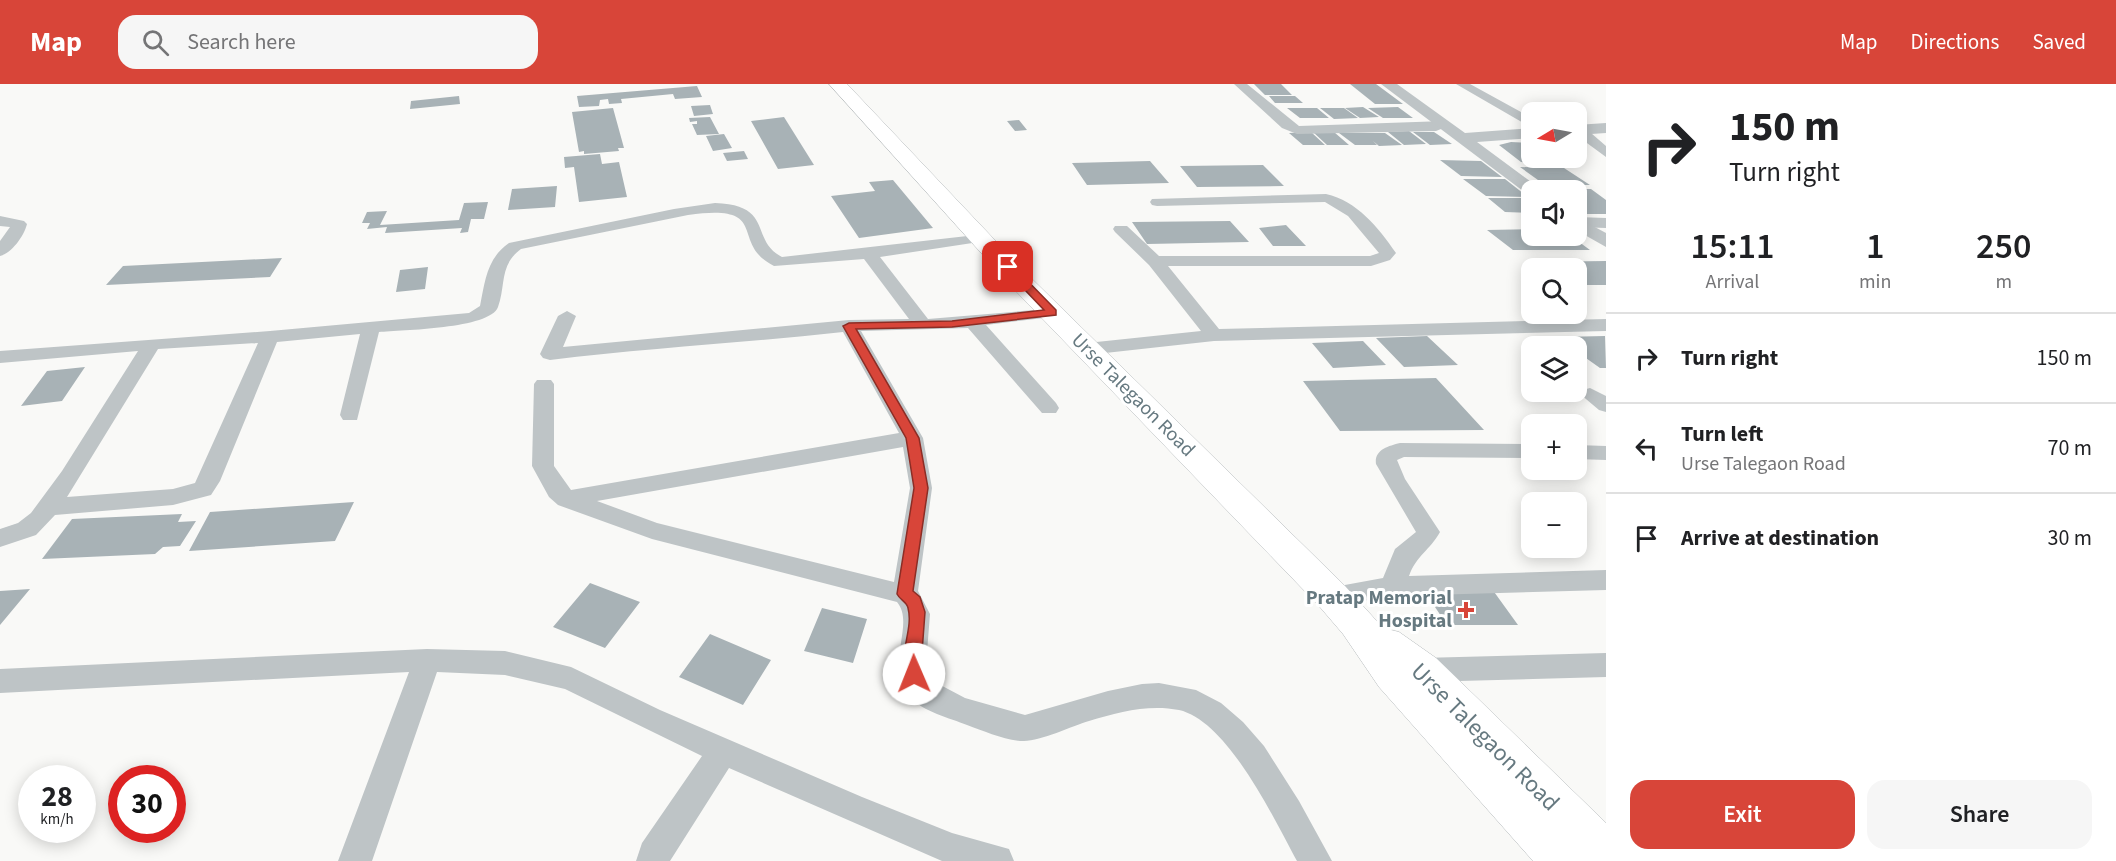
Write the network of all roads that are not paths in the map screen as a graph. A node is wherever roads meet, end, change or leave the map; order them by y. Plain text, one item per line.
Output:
1 (838, 84) edge
2 (1240, 84) edge
3 (1383, 84) edge
4 (1388, 84) edge
5 (1462, 84) edge
6 (1409, 102) dead end
7 (1521, 118) edge
8 (1445, 125) junction
9 (1606, 128) edge
10 (1587, 129) edge
11 (1521, 134) edge
12 (1587, 137) edge
13 (1463, 138) junction
14 (1606, 153) edge
15 (1521, 181) edge
16 (1157, 202) dead end
17 (0, 221) edge
18 (1587, 222) edge
19 (1606, 223) edge
20 (1121, 229) dead end
21 (1587, 229) edge
22 (980, 237) junction
23 (1606, 241) edge
24 (0, 251) edge
25 (869, 254) junction
26 (1155, 261) junction
27 (1052, 312) junction
28 (567, 316) dead end
29 (974, 322) junction
30 (923, 325) junction
31 (1606, 325) edge
32 (849, 326) junction
33 (371, 327) junction
34 (1214, 335) junction
35 (270, 337) junction
36 (152, 344) junction
37 (1087, 349) junction
38 (0, 357) edge
39 (544, 384) dead end
40 (1049, 408) dead end
41 (350, 415) dead end
42 (912, 438) junction
43 (1521, 451) edge
44 (1587, 452) edge
45 (1606, 453) edge
46 (566, 499) junction
47 (47, 507) junction
48 (0, 538) edge
49 (1606, 580) edge
50 (1393, 586) junction
51 (905, 594) junction
52 (1345, 609) junction
53 (426, 660) junction
54 (1606, 665) edge
55 (1421, 670) junction
56 (0, 681) edge
57 (723, 750) junction
58 (1606, 857) edge
59 (355, 861) edge
60 (653, 861) edge
61 (997, 861) edge
62 (1316, 861) edge
63 (1565, 861) edge

1 - 22 highway, Urse Talegaon Road
2 - 8 street
3 - 6 street
4 - 8 street
5 - 7 street
8 - 13 street
9 - 10 street
11 - 13 street
12 - 14 street
13 - 15 street
16 - 26 street
17 - 24 street
18 - 19 street
20 - 26 street
21 - 23 street
22 - 25 street
22 - 27 highway, Urse Talegaon Road
25 - 30 street
25 - 33 street
26 - 34 street
27 - 29 street
27 - 37 highway, Urse Talegaon Road
28 - 32 street
29 - 30 street
29 - 40 street
30 - 32 street
31 - 34 street
32 - 42 street
33 - 35 street
33 - 41 street
34 - 37 street
35 - 36 street
35 - 47 street
36 - 38 street
36 - 47 street
37 - 52 highway, Urse Talegaon Road
39 - 46 street
42 - 46 street
42 - 51 street
43 - 50 street
44 - 45 street
46 - 51 street
47 - 48 street
49 - 50 street
50 - 52 street
51 - 62 street
52 - 55 highway, Urse Talegaon Road
52 - 63 highway, Urse Talegaon Road
53 - 56 street
53 - 57 street
53 - 59 street
54 - 55 street
55 - 58 highway, Urse Talegaon Road
57 - 60 street
57 - 61 street

